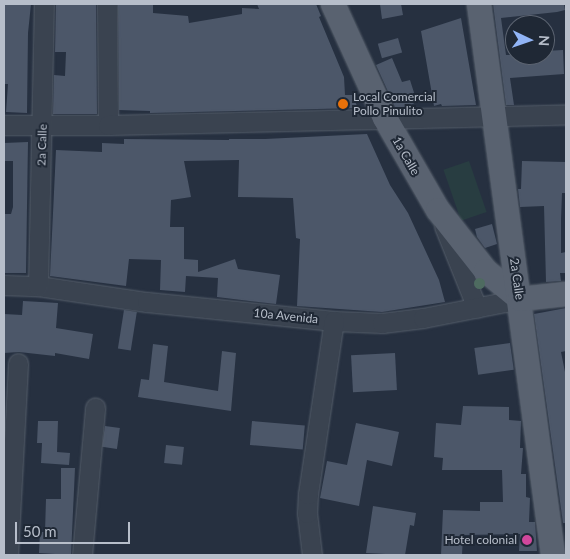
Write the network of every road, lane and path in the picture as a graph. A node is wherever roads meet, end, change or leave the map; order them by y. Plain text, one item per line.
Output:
1 (44, 4) edge
2 (108, 4) edge
3 (333, 4) edge
4 (480, 4) edge
5 (566, 115) edge
6 (385, 118) junction
7 (494, 118) junction
8 (4, 125) edge
9 (42, 125) junction
10 (108, 125) junction
11 (438, 210) junction
12 (4, 285) edge
13 (38, 286) junction
14 (566, 294) edge
15 (520, 299) junction
16 (477, 308) junction
17 (334, 321) junction
18 (18, 363) dead end
19 (96, 408) dead end
20 (8, 555) edge
21 (82, 555) edge
22 (312, 555) edge
23 (553, 555) edge

1 - 9 street, 2a Calle
2 - 10 street
3 - 6 main road, 1a Calle
4 - 7 main road, 2a Calle
5 - 7 street
6 - 7 street
6 - 10 street
6 - 11 main road, 1a Calle
7 - 15 main road, 2a Calle
8 - 9 street
9 - 10 street
9 - 13 street, 2a Calle
11 - 15 main road
11 - 16 street, 1a Calle
12 - 13 street, 10a Avenida
13 - 17 street, 10a Avenida
14 - 15 main road, 10a Avenida
15 - 16 street, 10a Avenida
15 - 23 main road, 2a Calle
16 - 17 street, 10a Avenida
17 - 22 street
18 - 20 street
19 - 21 street

